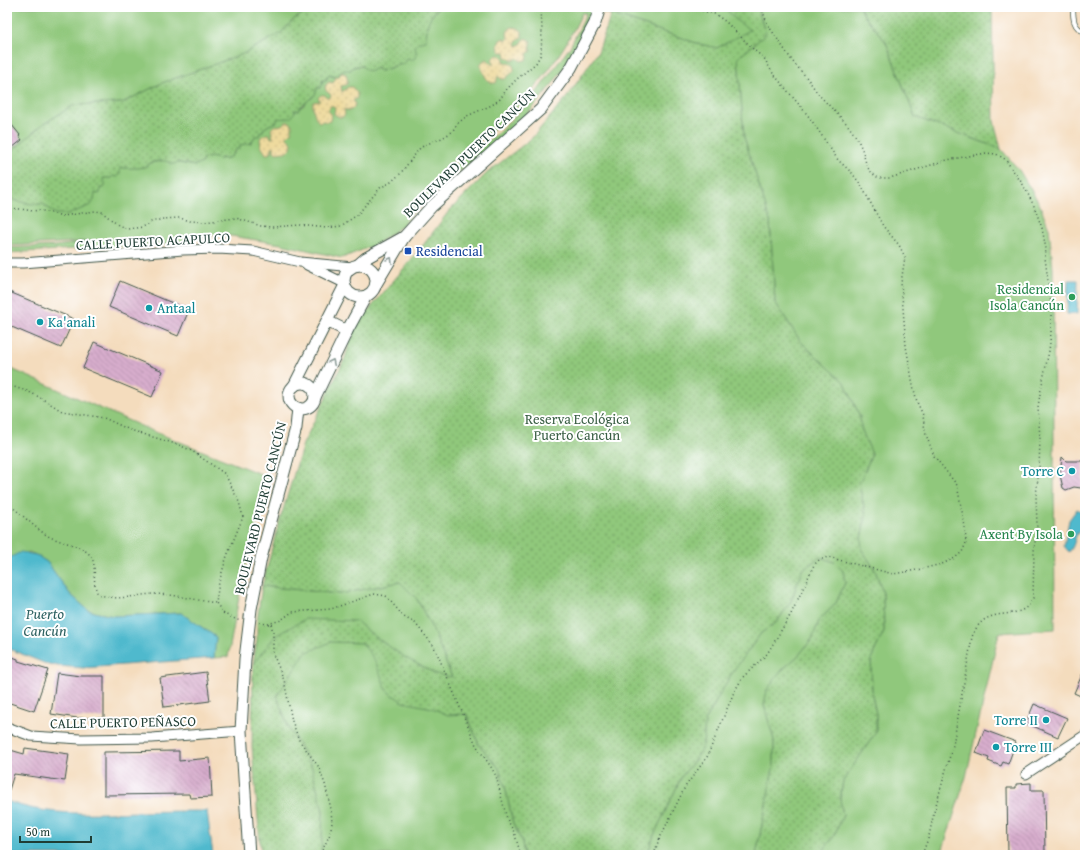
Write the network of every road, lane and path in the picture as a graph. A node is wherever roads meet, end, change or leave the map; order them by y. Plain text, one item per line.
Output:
1 (541, 7) edge
2 (600, 7) edge
3 (688, 7) edge
4 (761, 7) edge
5 (1073, 7) edge
6 (1085, 32) edge
7 (7, 208) edge
8 (404, 237) junction
9 (300, 262) junction
10 (7, 263) edge
11 (356, 266) junction
12 (344, 284) junction
13 (376, 284) junction
14 (366, 296) junction
15 (327, 321) junction
16 (347, 331) junction
17 (7, 384) edge
18 (294, 386) junction
19 (315, 397) junction
20 (298, 408) junction
21 (7, 505) edge
22 (216, 603) junction
23 (249, 622) junction
24 (271, 623) junction
25 (7, 727) edge
26 (241, 731) junction
27 (1085, 735) edge
28 (1026, 774) dead end
29 (250, 855) edge
30 (323, 855) edge
31 (521, 855) edge
32 (654, 855) edge
33 (922, 855) edge

1 - 7 path
2 - 8 street, BOULEVARD PUERTO CANCÚN
3 - 32 path
4 - 33 path
5 - 6 lane
8 - 11 street, BOULEVARD PUERTO CANCÚN
13 -> 8 street, BOULEVARD PUERTO CANCÚN
9 - 10 street, CALLE PUERTO ACAPULCO
9 - 11 street, CALLE PUERTO ACAPULCO
9 - 12 street, CALLE PUERTO ACAPULCO
11 - 12 street
11 - 13 street
12 - 14 street
12 - 15 street
13 - 14 street
14 - 16 street
15 - 16 street
15 - 18 street
19 -> 16 street
17 - 22 path
18 - 19 street
18 - 20 street
19 - 20 street
20 - 23 street, BOULEVARD PUERTO CANCÚN
21 - 22 path
22 - 23 path
23 - 24 path
23 - 26 street, BOULEVARD PUERTO CANCÚN
24 - 30 path
24 - 31 path
25 - 26 street, CALLE PUERTO PEÑASCO
26 - 29 street, BOULEVARD PUERTO CANCÚN
27 - 28 street

